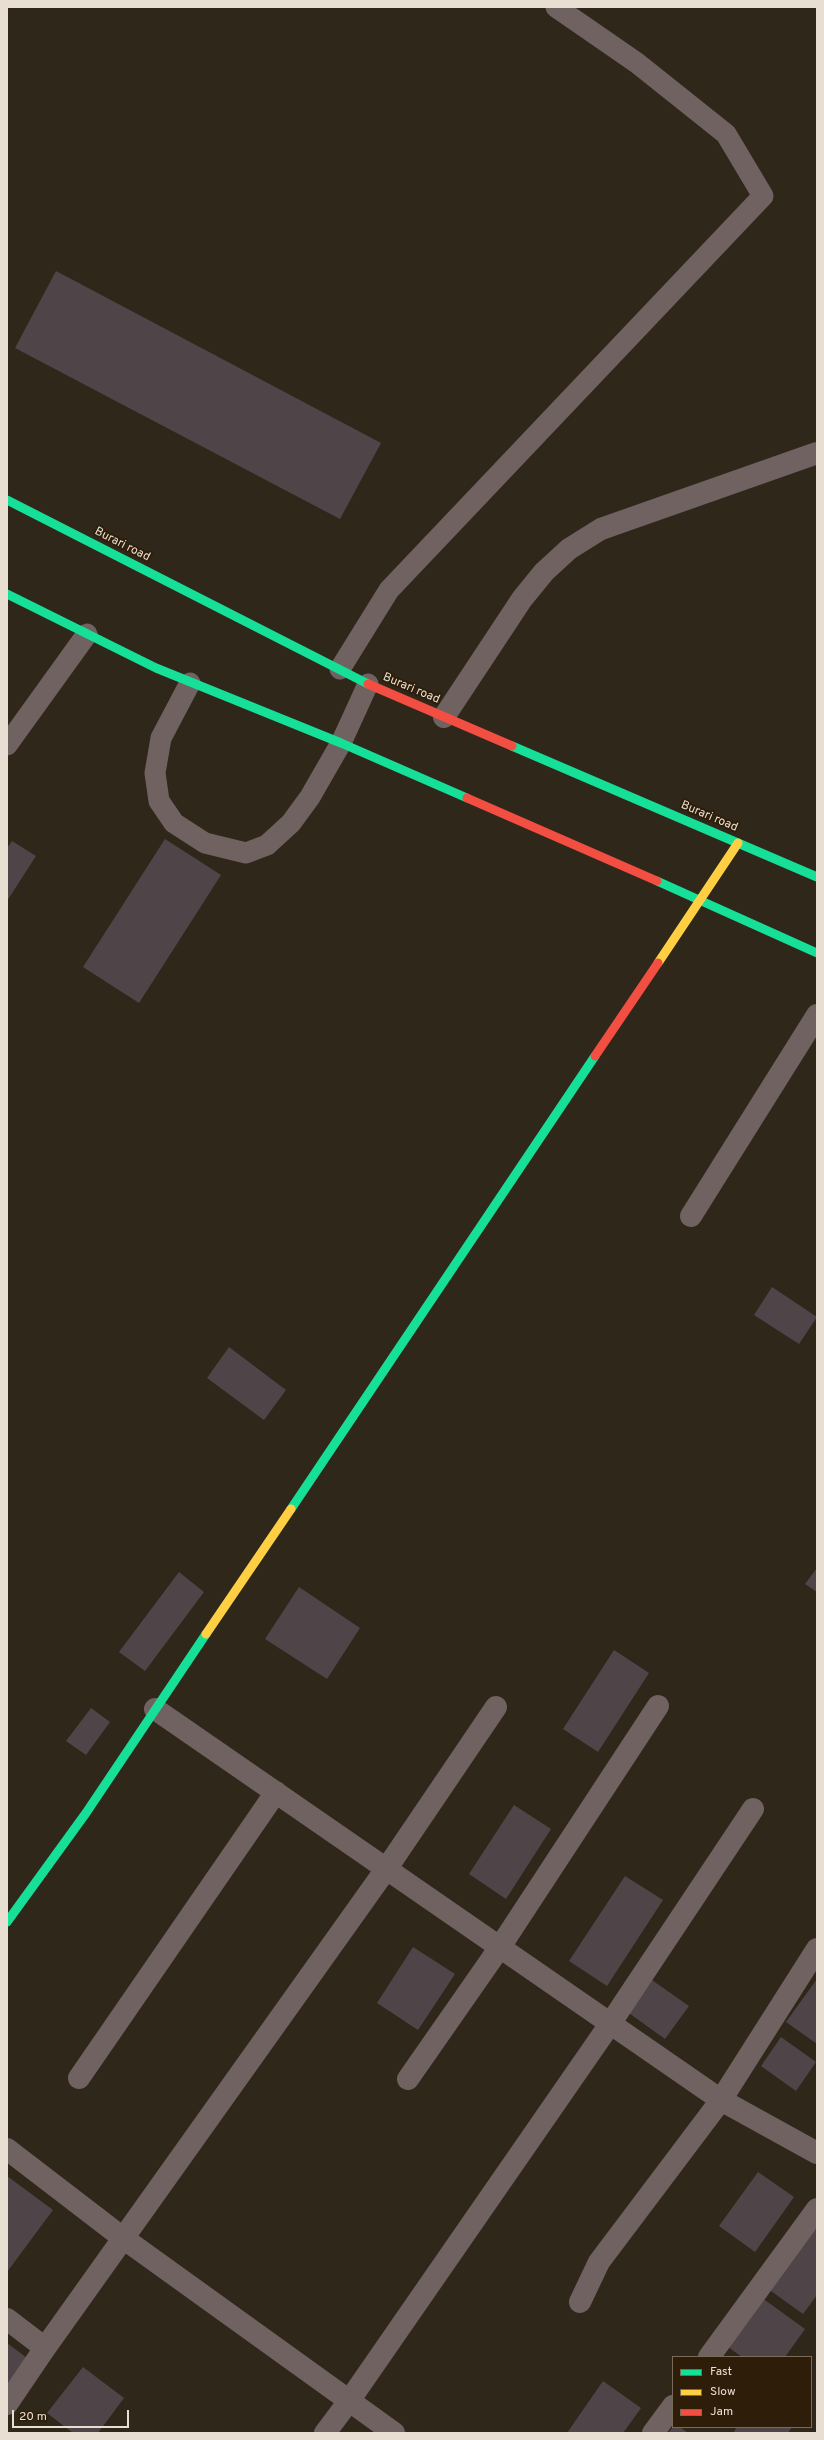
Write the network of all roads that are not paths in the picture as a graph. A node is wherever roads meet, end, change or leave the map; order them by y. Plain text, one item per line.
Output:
1 (556, 7) edge
2 (817, 453) edge
3 (7, 500) edge
4 (7, 594) edge
5 (87, 634) junction
6 (340, 669) junction
7 (190, 683) junction
8 (368, 684) junction
9 (444, 717) junction
10 (341, 744) junction
11 (7, 745) edge
12 (738, 843) junction
13 (817, 877) edge
14 (699, 899) junction
15 (817, 954) edge
16 (817, 1015) edge
17 (691, 1216) dead end
18 (658, 1706) dead end
19 (496, 1707) dead end
20 (155, 1709) junction
21 (276, 1792) junction
22 (753, 1809) dead end
23 (386, 1869) junction
24 (7, 1922) edge
25 (500, 1947) junction
26 (817, 1949) edge
27 (610, 2024) junction
28 (80, 2078) dead end
29 (408, 2079) dead end
30 (721, 2100) junction
31 (7, 2149) edge
32 (817, 2153) edge
33 (817, 2209) edge
34 (123, 2238) junction
35 (580, 2302) dead end
36 (7, 2319) edge
37 (45, 2348) junction
38 (710, 2356) edge
39 (349, 2401) junction
40 (7, 2404) edge
41 (672, 2407) edge
42 (325, 2433) edge
43 (394, 2433) edge
44 (653, 2433) edge

1 - 6 lane
2 - 9 street
3 - 6 main road, Burari road
4 - 5 main road
5 - 7 main road
5 - 11 lane
6 - 8 main road, Burari road
7 - 10 main road
7 - 10 lane
8 - 9 main road, Burari road
8 - 10 lane
9 - 12 main road, Burari road
10 - 14 main road
12 - 13 main road, Burari road
12 - 14 main road
14 - 15 main road
14 - 20 main road
16 - 17 street
18 - 25 street
19 - 23 street
20 - 21 street
20 - 24 main road
21 - 23 street
21 - 28 street
22 - 27 street
23 - 25 street
23 - 34 street
25 - 27 street
25 - 29 street
26 - 30 street
27 - 30 street
27 - 39 street
30 - 32 street
30 - 35 street
31 - 34 street
33 - 38 street
34 - 37 street
34 - 39 street
36 - 37 street
37 - 40 street
39 - 42 street
39 - 43 street
41 - 44 street

